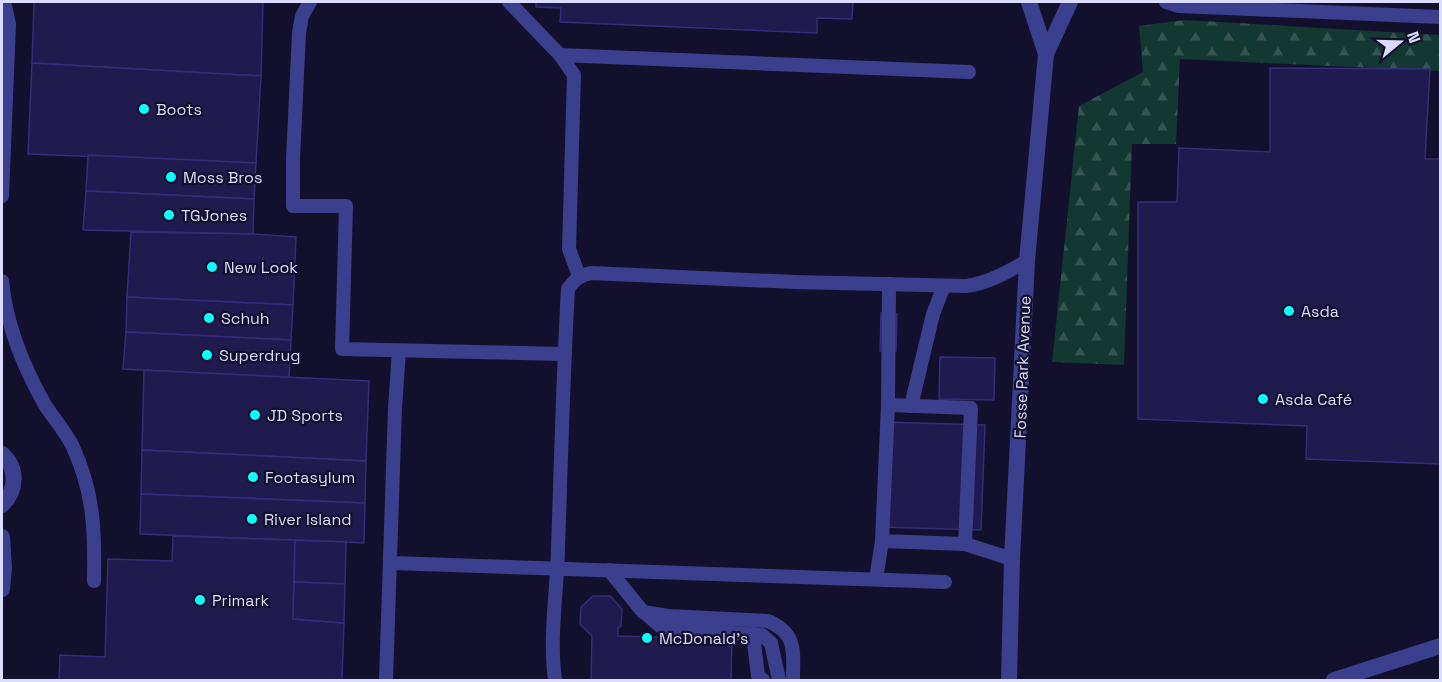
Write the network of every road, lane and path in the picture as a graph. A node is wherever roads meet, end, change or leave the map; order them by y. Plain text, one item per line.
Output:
1 (4, 2) edge
2 (310, 2) edge
3 (509, 2) edge
4 (1029, 2) edge
5 (1070, 2) edge
6 (1166, 2) edge
7 (1440, 17) edge
8 (1046, 54) junction
9 (560, 55) junction
10 (969, 72) dead end
11 (2, 196) edge
12 (1027, 261) junction
13 (579, 276) junction
14 (2, 281) edge
15 (890, 284) junction
16 (944, 286) junction
17 (399, 351) junction
18 (565, 354) junction
19 (888, 405) junction
20 (911, 406) junction
21 (2, 454) edge
22 (2, 505) edge
23 (2, 537) edge
24 (882, 541) junction
25 (965, 544) junction
26 (1012, 559) junction
27 (390, 563) junction
28 (558, 568) junction
29 (609, 570) junction
30 (876, 579) junction
31 (94, 581) dead end
32 (945, 582) dead end
33 (2, 589) edge
34 (643, 612) junction
35 (753, 634) junction
36 (1440, 646) edge
37 (386, 681) edge
38 (555, 681) edge
39 (763, 681) edge
40 (779, 681) edge
41 (793, 681) edge
42 (1009, 681) edge
43 (1334, 681) edge

1 - 11 lane
2 - 17 lane
3 - 9 lane
4 - 8 street, Fosse Park Avenue
5 - 8 street, Fosse Park Avenue
6 - 7 lane
8 - 12 street, Fosse Park Avenue
9 - 10 lane
9 - 13 lane
12 - 16 lane
12 - 26 street, Fosse Park Avenue
13 - 15 lane
13 - 18 lane
14 - 31 lane
15 - 16 lane
15 - 19 lane
16 - 20 lane
17 - 18 lane
17 - 27 lane
18 - 28 lane
19 - 20 lane
19 - 24 lane
20 - 25 lane
21 - 22 street
23 - 33 street
24 - 25 lane
24 - 30 lane
25 - 26 lane
26 - 42 street, Fosse Park Avenue
27 - 28 lane
27 - 37 lane
28 - 29 lane
28 - 38 lane
29 - 30 lane
29 - 34 lane
30 - 32 lane
34 - 35 lane
34 - 41 lane
35 - 39 lane
35 - 40 lane
36 - 43 street

